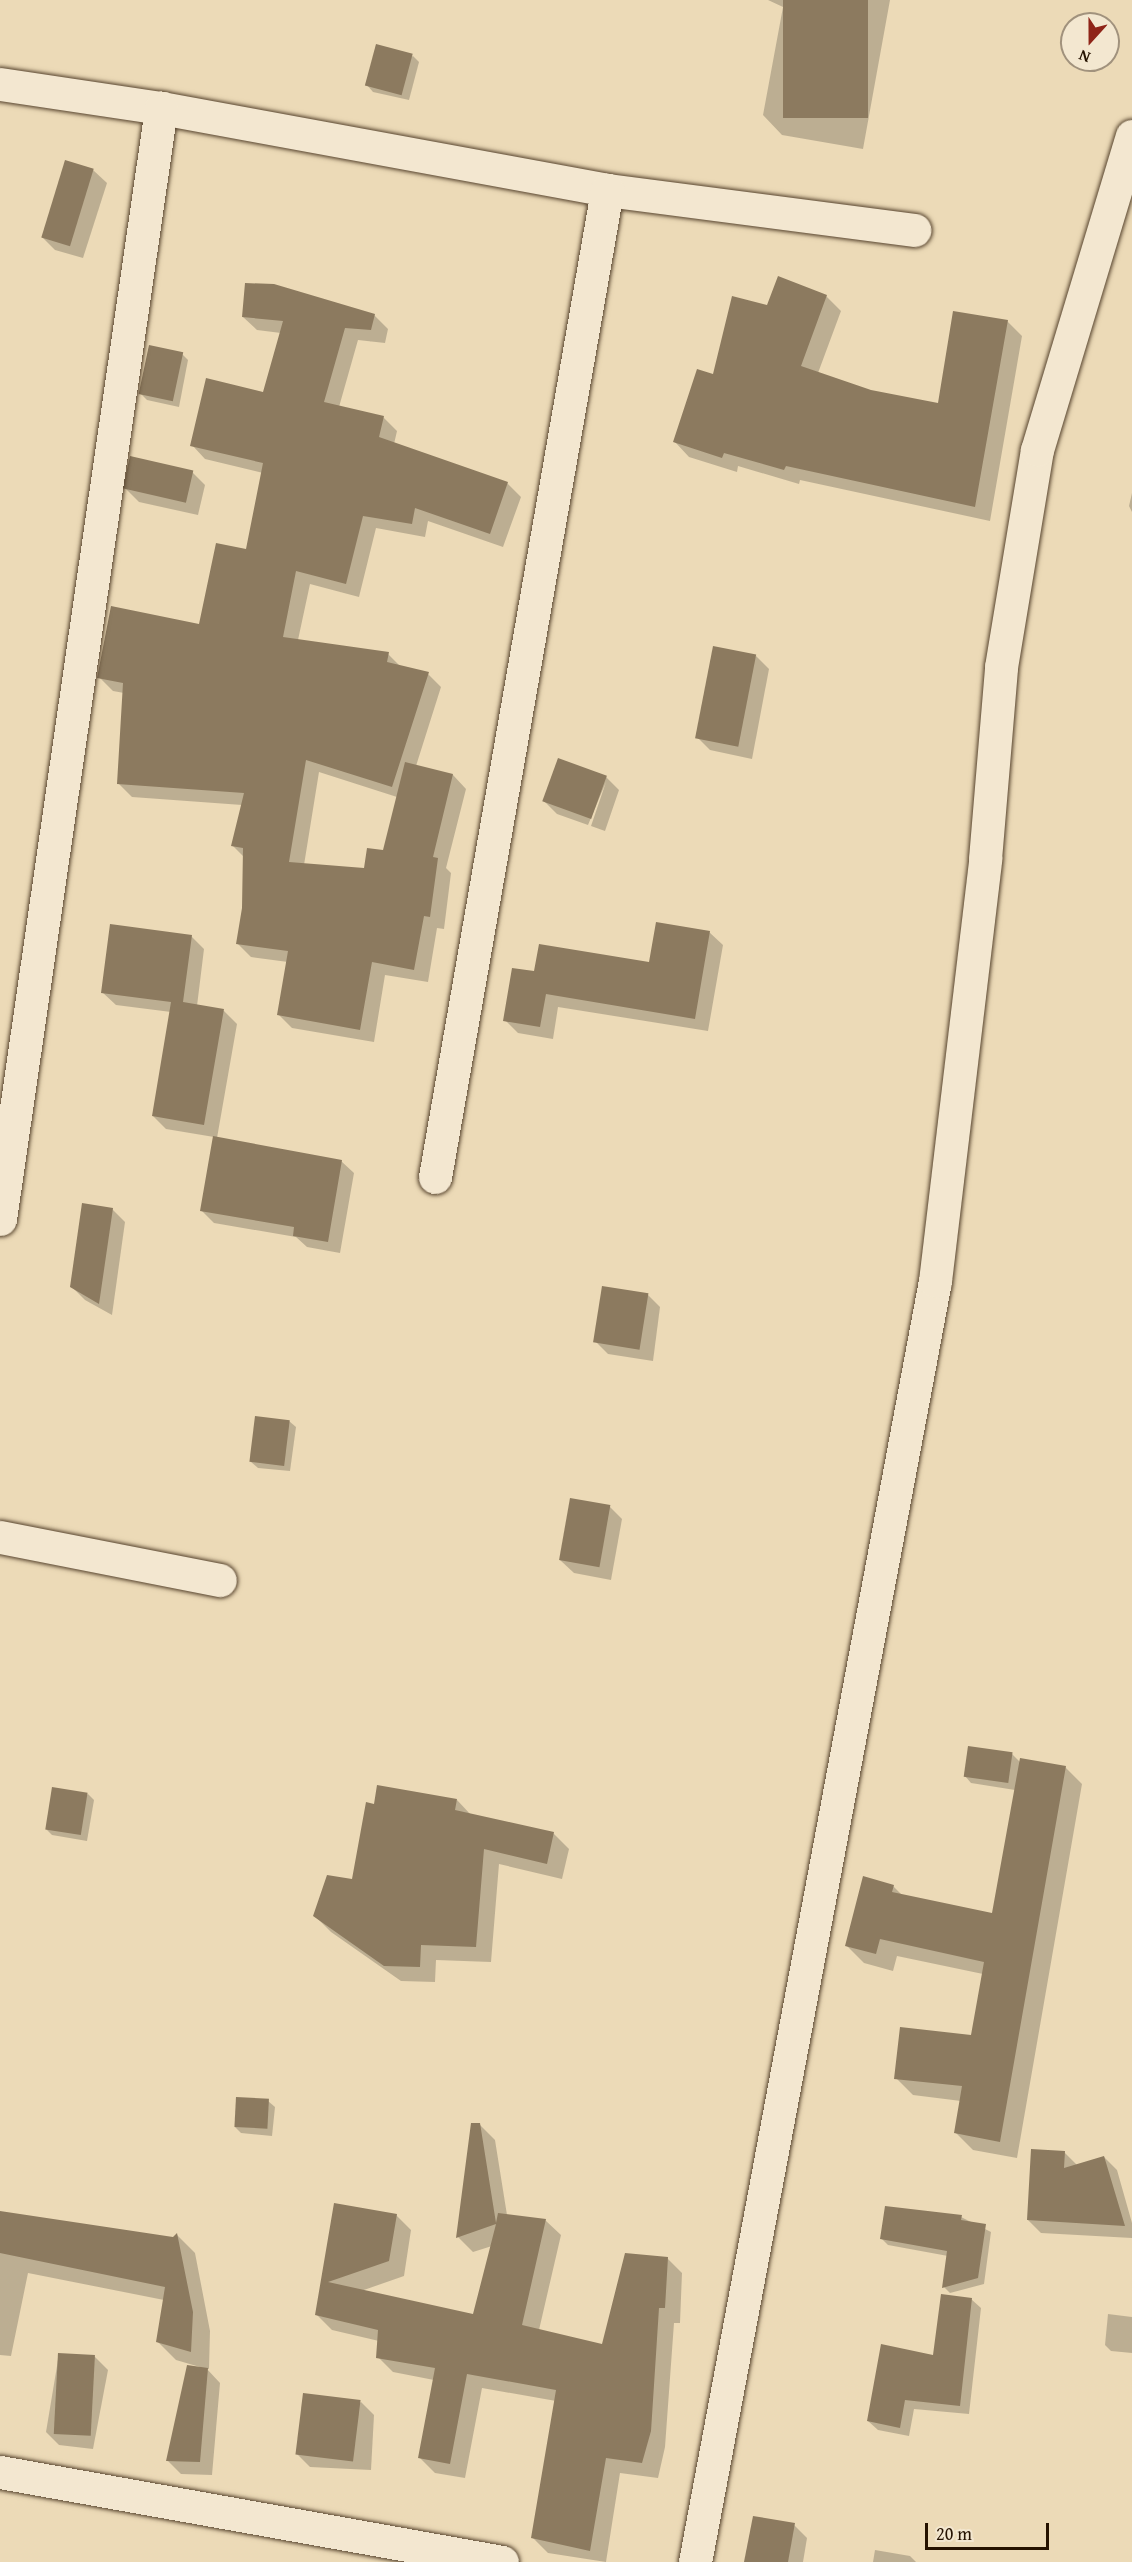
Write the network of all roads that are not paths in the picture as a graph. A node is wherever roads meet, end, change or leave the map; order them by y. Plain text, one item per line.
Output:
1 (0, 84) edge
2 (161, 108) junction
3 (1132, 136) edge
4 (607, 190) junction
5 (914, 230) dead end
6 (435, 1177) dead end
7 (0, 1219) edge
8 (0, 1537) edge
9 (220, 1580) dead end
10 (0, 2472) edge
11 (502, 2562) edge
12 (695, 2562) edge

1 - 2 street
2 - 4 street
2 - 7 street
3 - 12 street
4 - 5 street
4 - 6 street
8 - 9 street
10 - 11 street

